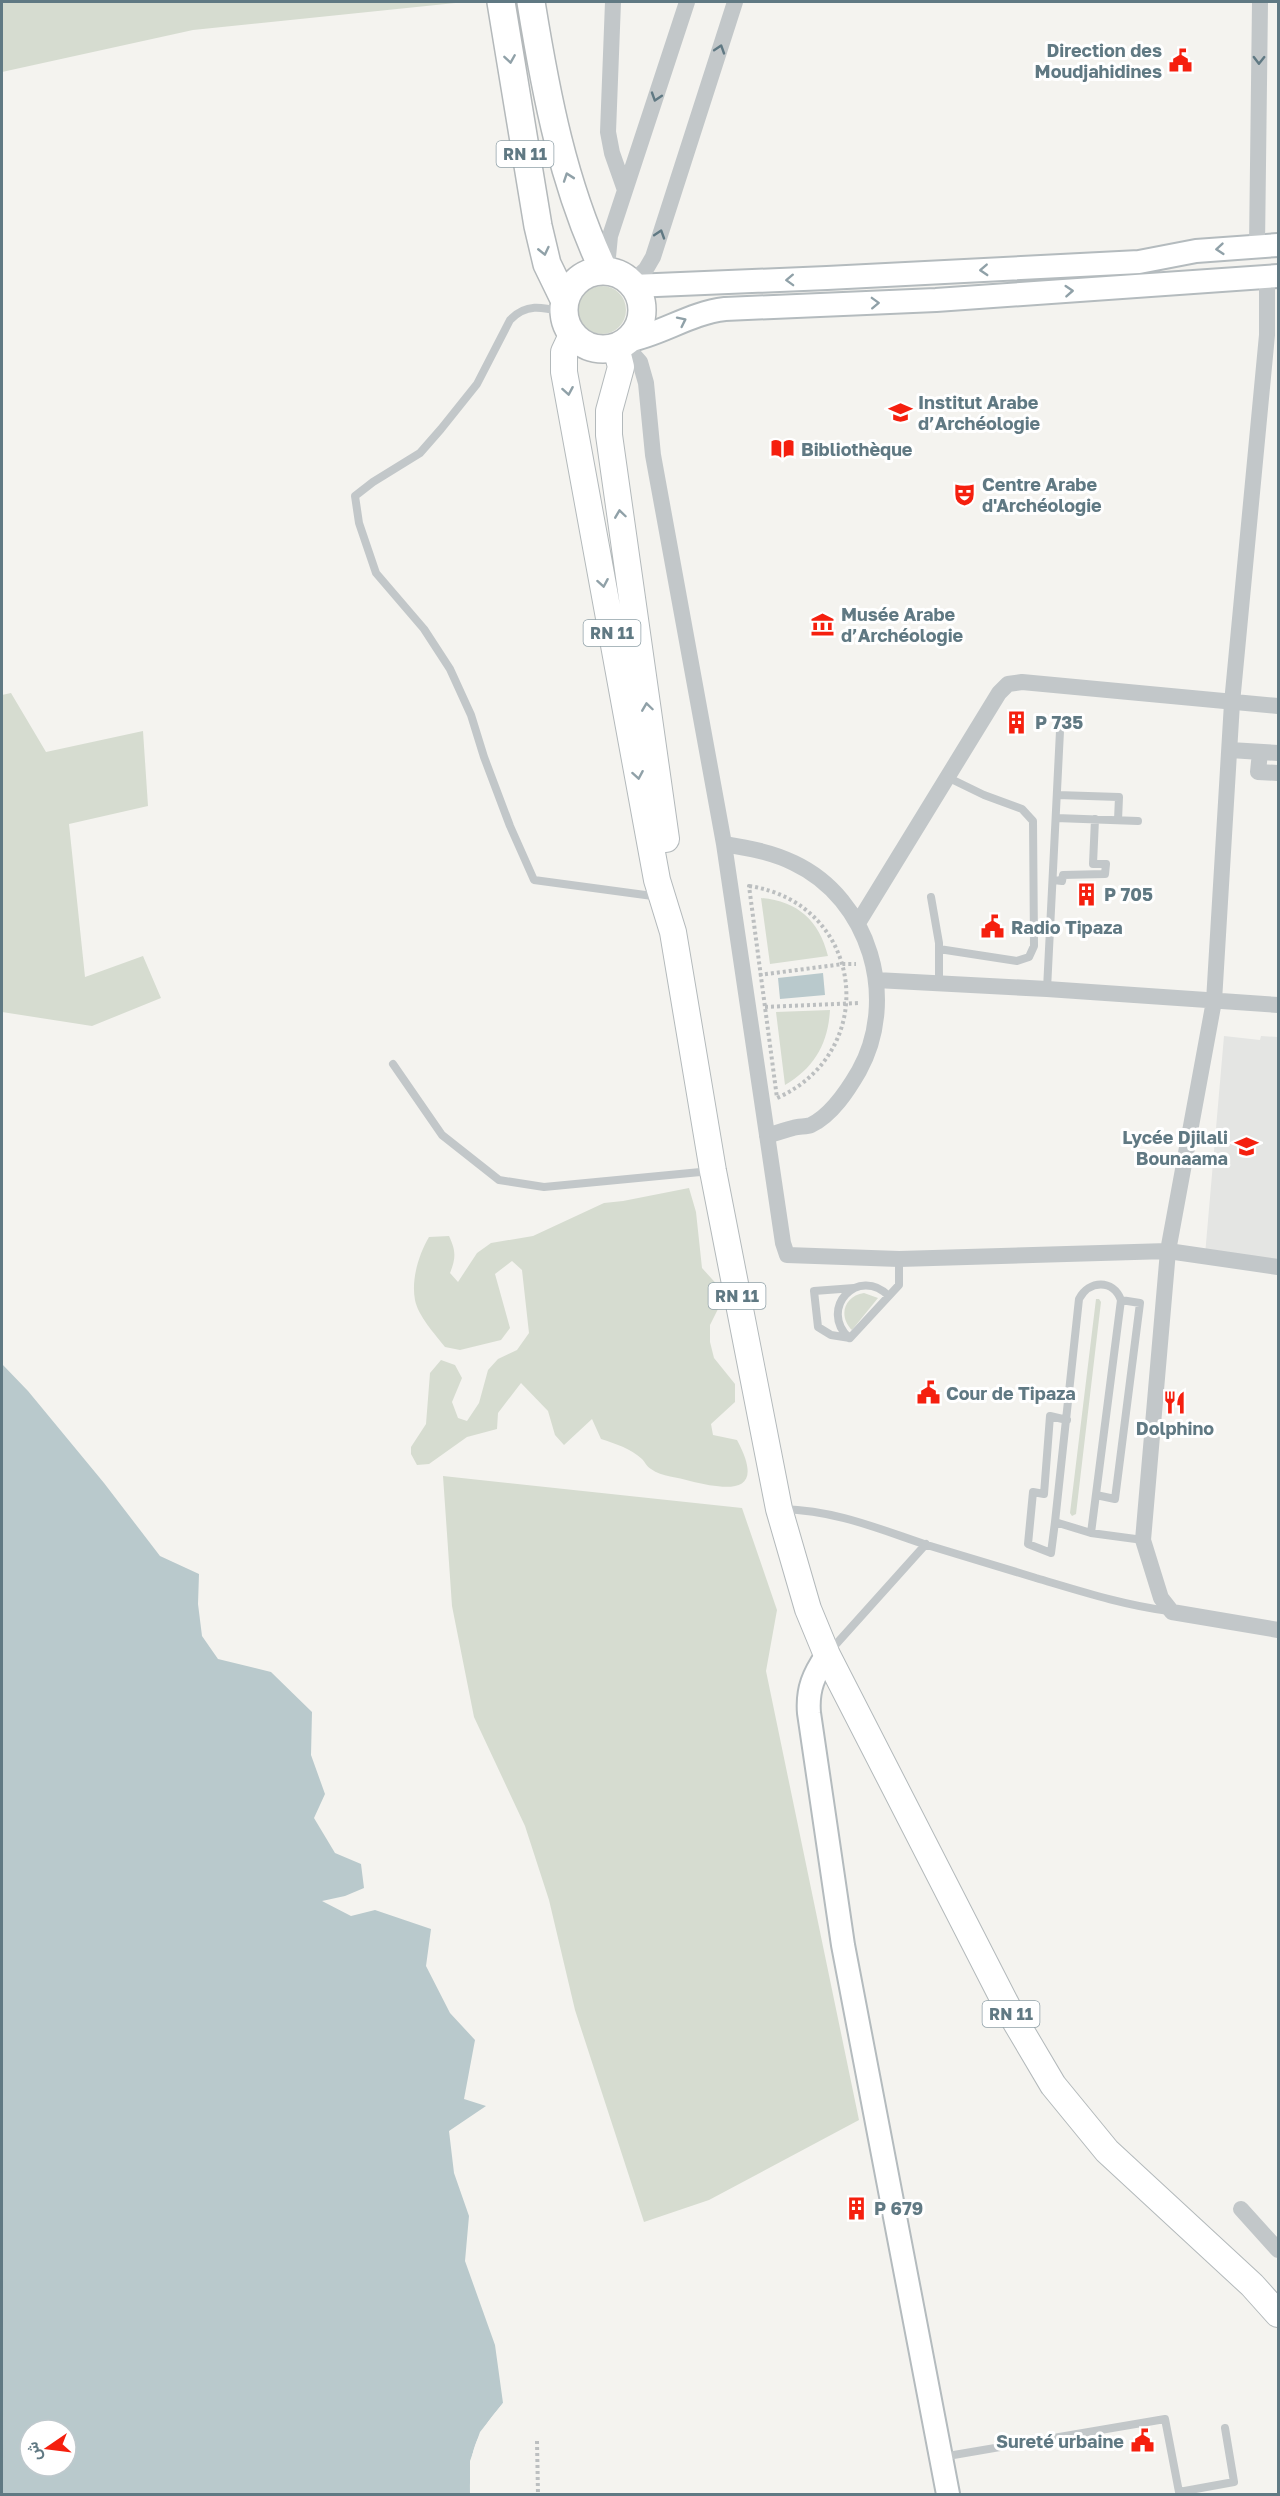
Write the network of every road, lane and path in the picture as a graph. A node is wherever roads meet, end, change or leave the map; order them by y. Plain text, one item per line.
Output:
1 (501, 2) edge
2 (531, 2) edge
3 (613, 2) edge
4 (687, 2) edge
5 (735, 2) edge
6 (1260, 2) edge
7 (625, 190) junction
8 (1268, 245) edge
9 (1273, 276) edge
10 (619, 278) junction
11 (567, 316) junction
12 (622, 344) junction
13 (1232, 703) junction
14 (1278, 706) edge
15 (1060, 731) dead end
16 (1230, 750) junction
17 (1260, 752) junction
18 (1278, 753) edge
19 (1278, 773) edge
20 (947, 777) junction
21 (1057, 795) junction
22 (1056, 818) junction
23 (1095, 819) junction
24 (1118, 820) junction
25 (1138, 821) dead end
26 (724, 844) junction
27 (1053, 880) junction
28 (660, 897) junction
29 (932, 897) dead end
30 (858, 923) junction
31 (673, 932) junction
32 (939, 950) junction
33 (843, 964) junction
34 (875, 973) junction
35 (752, 975) junction
36 (939, 983) junction
37 (1047, 989) junction
38 (1214, 1001) junction
39 (878, 1003) junction
40 (847, 1004) junction
41 (1278, 1005) edge
42 (748, 1007) junction
43 (765, 1008) junction
44 (393, 1064) dead end
45 (767, 1136) junction
46 (713, 1171) junction
47 (1168, 1251) junction
48 (899, 1259) junction
49 (1278, 1267) edge
50 (854, 1288) junction
51 (889, 1296) junction
52 (1121, 1300) junction
53 (850, 1338) junction
54 (1067, 1420) junction
55 (1096, 1495) junction
56 (779, 1509) junction
57 (1055, 1522) junction
58 (1091, 1533) junction
59 (1143, 1540) junction
60 (926, 1544) junction
61 (1172, 1612) junction
62 (1278, 1630) edge
63 (827, 1655) junction
64 (1241, 2209) dead end
65 (1278, 2250) edge
66 (1278, 2314) edge
67 (1225, 2428) dead end
68 (537, 2441) dead end
69 (941, 2457) junction
70 (538, 2494) edge
71 (948, 2494) edge

1 -> 11 highway, RN 11
10 -> 2 highway, RN 11
3 - 7 street
4 -> 7 street
10 -> 5 street
6 -> 8 street
7 - 10 street
8 -> 10 main road
12 -> 9 main road
9 - 13 street
10 - 11 highway
10 - 12 highway
11 - 12 highway
11 -> 28 main road, RN 11
11 - 28 lane
12 - 26 street
31 -> 12 main road, RN 11
13 - 14 street
13 - 16 street
13 - 20 street
15 - 21 lane
16 - 17 street
16 - 38 street
17 - 18 street
17 - 19 street
20 - 30 street
20 - 32 lane
21 - 22 lane
21 - 24 lane
22 - 23 lane
22 - 27 lane
23 - 24 lane
23 - 27 lane
24 - 25 lane
26 - 30 street
26 - 35 street
27 - 37 lane
28 - 31 main road, RN 11
29 - 32 lane
30 - 34 street
31 - 46 main road, RN 11
32 - 36 lane
33 - 34 path
33 - 35 path
33 - 35 path
33 - 40 path
34 - 36 street
34 - 39 street
35 - 42 street
35 - 43 path
36 - 37 street
37 - 38 street
38 - 41 street
38 - 47 street
39 - 40 path
39 - 45 street
40 - 43 path
40 - 43 path
42 - 43 path
42 - 45 street
44 - 46 lane
45 - 48 street
46 - 56 main road, RN 11
47 - 48 street
47 - 49 street
47 - 59 street
48 - 51 lane
50 - 51 lane
50 - 53 lane
50 - 53 lane
51 - 53 lane
52 - 54 lane
52 - 55 lane
52 - 55 lane
54 - 57 lane
54 - 57 lane
55 - 58 lane
56 - 60 lane
56 - 63 main road, RN 11
57 - 58 lane
58 - 59 lane
59 - 61 street
60 - 61 lane
60 - 63 lane
61 - 62 street
63 - 66 main road, RN 11
63 - 69 main road
64 - 65 street
67 - 69 lane
68 - 70 path
69 - 71 main road

